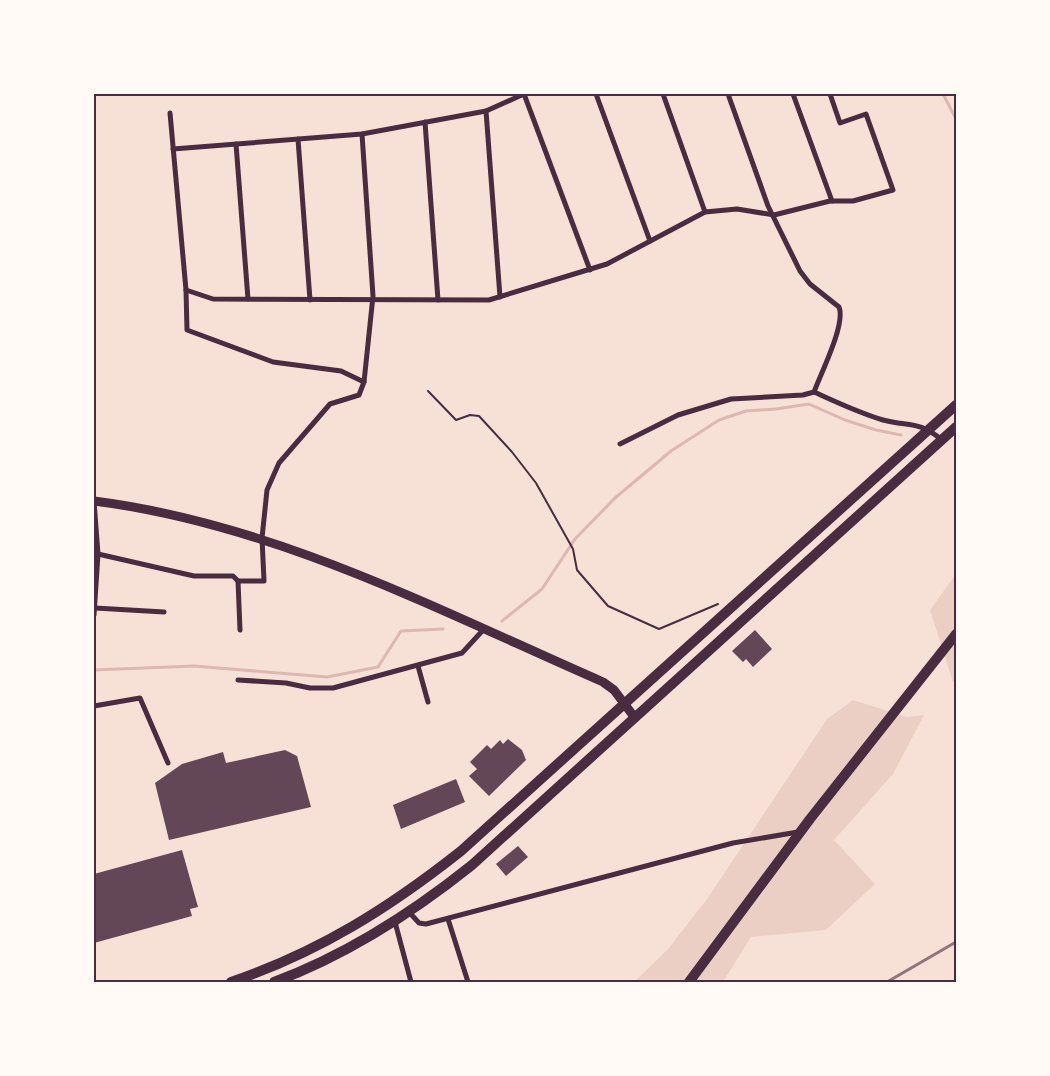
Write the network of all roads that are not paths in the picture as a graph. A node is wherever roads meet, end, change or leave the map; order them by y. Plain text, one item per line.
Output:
1 (524, 94) edge
2 (596, 94) edge
3 (663, 94) edge
4 (729, 94) edge
5 (793, 94) edge
6 (830, 94) edge
7 (486, 111) junction
8 (170, 114) dead end
9 (425, 122) junction
10 (362, 134) junction
11 (298, 139) junction
12 (236, 144) junction
13 (173, 149) junction
14 (832, 201) junction
15 (705, 212) junction
16 (773, 215) junction
17 (650, 241) junction
18 (590, 270) junction
19 (186, 290) junction
20 (500, 297) junction
21 (248, 300) junction
22 (310, 300) junction
23 (373, 300) junction
24 (438, 300) junction
25 (364, 382) junction
26 (814, 392) junction
27 (956, 406) edge
28 (956, 426) edge
29 (929, 430) junction
30 (942, 440) junction
31 (620, 444) dead end
32 (94, 501) edge
33 (262, 538) junction
34 (98, 554) junction
35 (238, 581) junction
36 (95, 608) edge
37 (164, 612) dead end
38 (94, 616) edge
39 (240, 630) dead end
40 (484, 630) junction
41 (955, 639) edge
42 (418, 666) junction
43 (238, 680) dead end
44 (428, 702) dead end
45 (624, 703) junction
46 (94, 706) edge
47 (635, 718) junction
48 (168, 763) dead end
49 (801, 832) junction
50 (439, 868) junction
51 (451, 882) junction
52 (409, 912) junction
53 (448, 919) junction
54 (395, 922) junction
55 (231, 982) edge
56 (274, 982) edge
57 (410, 982) edge
58 (468, 982) edge
59 (689, 982) edge

1 - 7 street
1 - 18 street
2 - 17 street
3 - 15 street
4 - 16 street
5 - 14 street
6 - 14 street
7 - 9 street
7 - 20 street
8 - 13 street
9 - 10 street
9 - 24 street
10 - 11 street
10 - 23 street
11 - 12 street
11 - 22 street
12 - 13 street
12 - 21 street
13 - 19 street
14 - 16 street
15 - 16 street
15 - 17 street
16 - 26 street
17 - 18 street
18 - 20 street
19 - 21 street
19 - 25 street
20 - 24 street
21 - 22 street
22 - 23 street
23 - 24 street
23 - 25 street
25 - 33 street
26 - 29 street
26 - 31 street
27 - 29 highway
28 - 30 highway
29 - 30 street
29 - 45 highway
30 - 47 highway
32 - 33 main road
32 - 34 street
33 - 35 street
33 - 40 main road
34 - 35 street
34 - 36 street
35 - 39 street
36 - 37 street
36 - 38 street
40 - 42 street
40 - 45 main road
41 - 49 highway
42 - 43 street
42 - 44 street
45 - 47 main road
45 - 50 highway
46 - 48 street
47 - 51 highway
49 - 53 street
49 - 59 highway
50 - 51 highway
50 - 55 highway
51 - 52 highway
52 - 53 street
52 - 54 highway
53 - 58 street
54 - 56 highway
54 - 57 street

